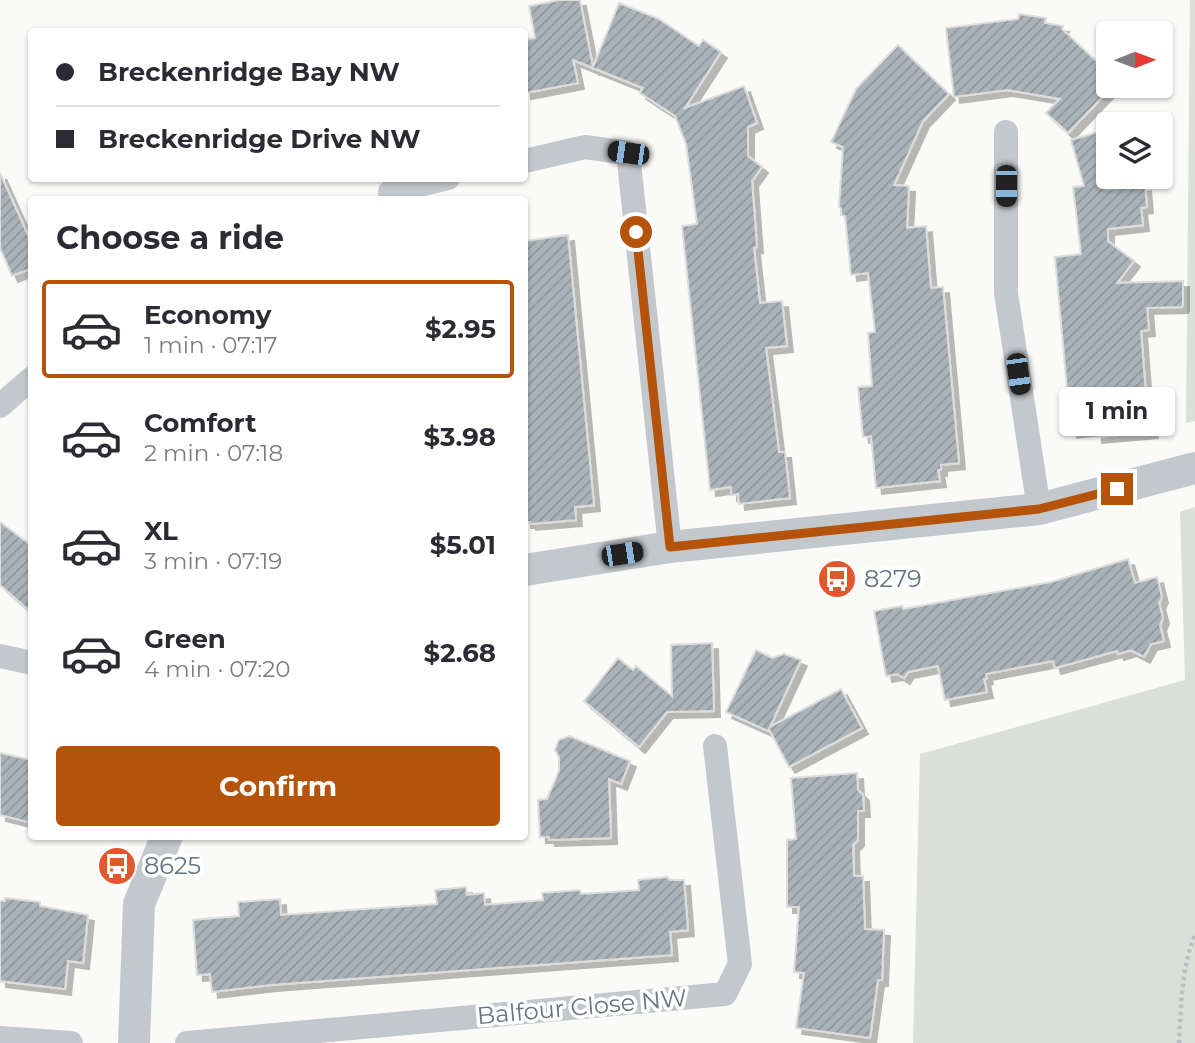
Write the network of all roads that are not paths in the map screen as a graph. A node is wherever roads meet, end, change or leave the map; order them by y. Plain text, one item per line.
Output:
1 (1006, 132) dead end
2 (528, 160) edge
3 (431, 182) edge
4 (390, 192) dead end
5 (28, 381) edge
6 (0, 406) edge
7 (1195, 468) edge
8 (1039, 509) junction
9 (670, 547) junction
10 (528, 570) edge
11 (0, 656) edge
12 (28, 662) edge
13 (715, 746) dead end
14 (165, 840) edge
15 (0, 1038) edge
16 (71, 1043) edge
17 (134, 1043) edge
18 (187, 1043) edge

1 - 8 street
2 - 9 street
3 - 4 street
5 - 6 street
7 - 8 street
8 - 9 street
9 - 10 street
11 - 12 street
13 - 18 street, Balfour Close NW
14 - 17 street
15 - 16 street

